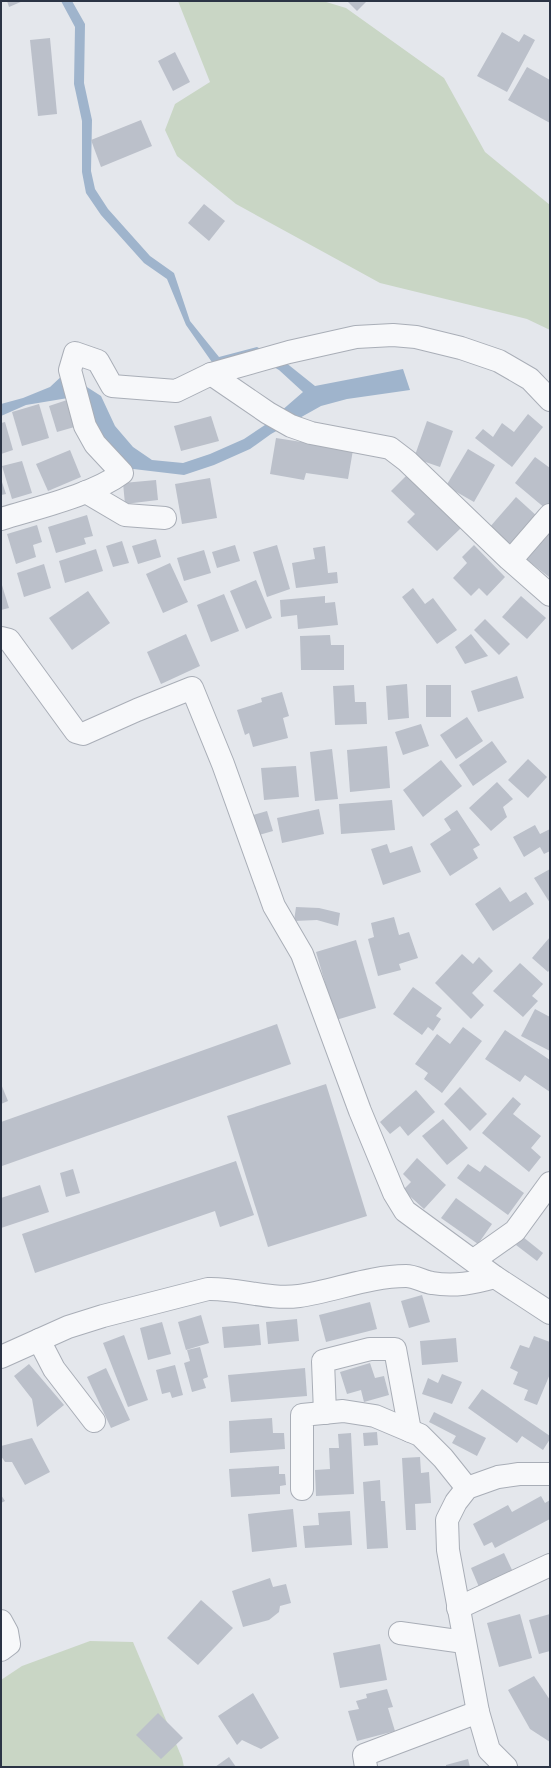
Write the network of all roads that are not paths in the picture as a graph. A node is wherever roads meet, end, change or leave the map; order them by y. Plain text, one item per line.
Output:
1 (212, 374) junction
2 (550, 400) edge
3 (86, 492) junction
4 (550, 515) edge
5 (165, 518) dead end
6 (1, 519) edge
7 (511, 560) junction
8 (550, 595) edge
9 (1, 638) edge
10 (550, 1183) edge
11 (474, 1260) junction
12 (495, 1277) junction
13 (550, 1313) edge
14 (39, 1340) junction
15 (1, 1357) edge
16 (325, 1413) junction
17 (94, 1421) dead end
18 (410, 1431) junction
19 (550, 1474) edge
20 (467, 1488) junction
21 (302, 1489) dead end
22 (550, 1565) edge
23 (458, 1608) junction
24 (1, 1621) edge
25 (400, 1633) dead end
26 (464, 1642) junction
27 (1, 1650) edge
28 (478, 1712) junction
29 (366, 1767) edge
30 (506, 1767) edge

1 - 2 street
1 - 3 street
1 - 7 street
3 - 5 street
3 - 6 street
4 - 7 street
7 - 8 street
9 - 11 street
10 - 11 street
11 - 12 street
12 - 13 street
12 - 14 street
14 - 15 street
14 - 17 street
16 - 18 street
16 - 18 street
16 - 21 street
18 - 20 street
19 - 20 street
20 - 23 street
22 - 23 street
23 - 26 street
24 - 27 street
25 - 26 street
26 - 28 street
28 - 29 street
28 - 30 street

